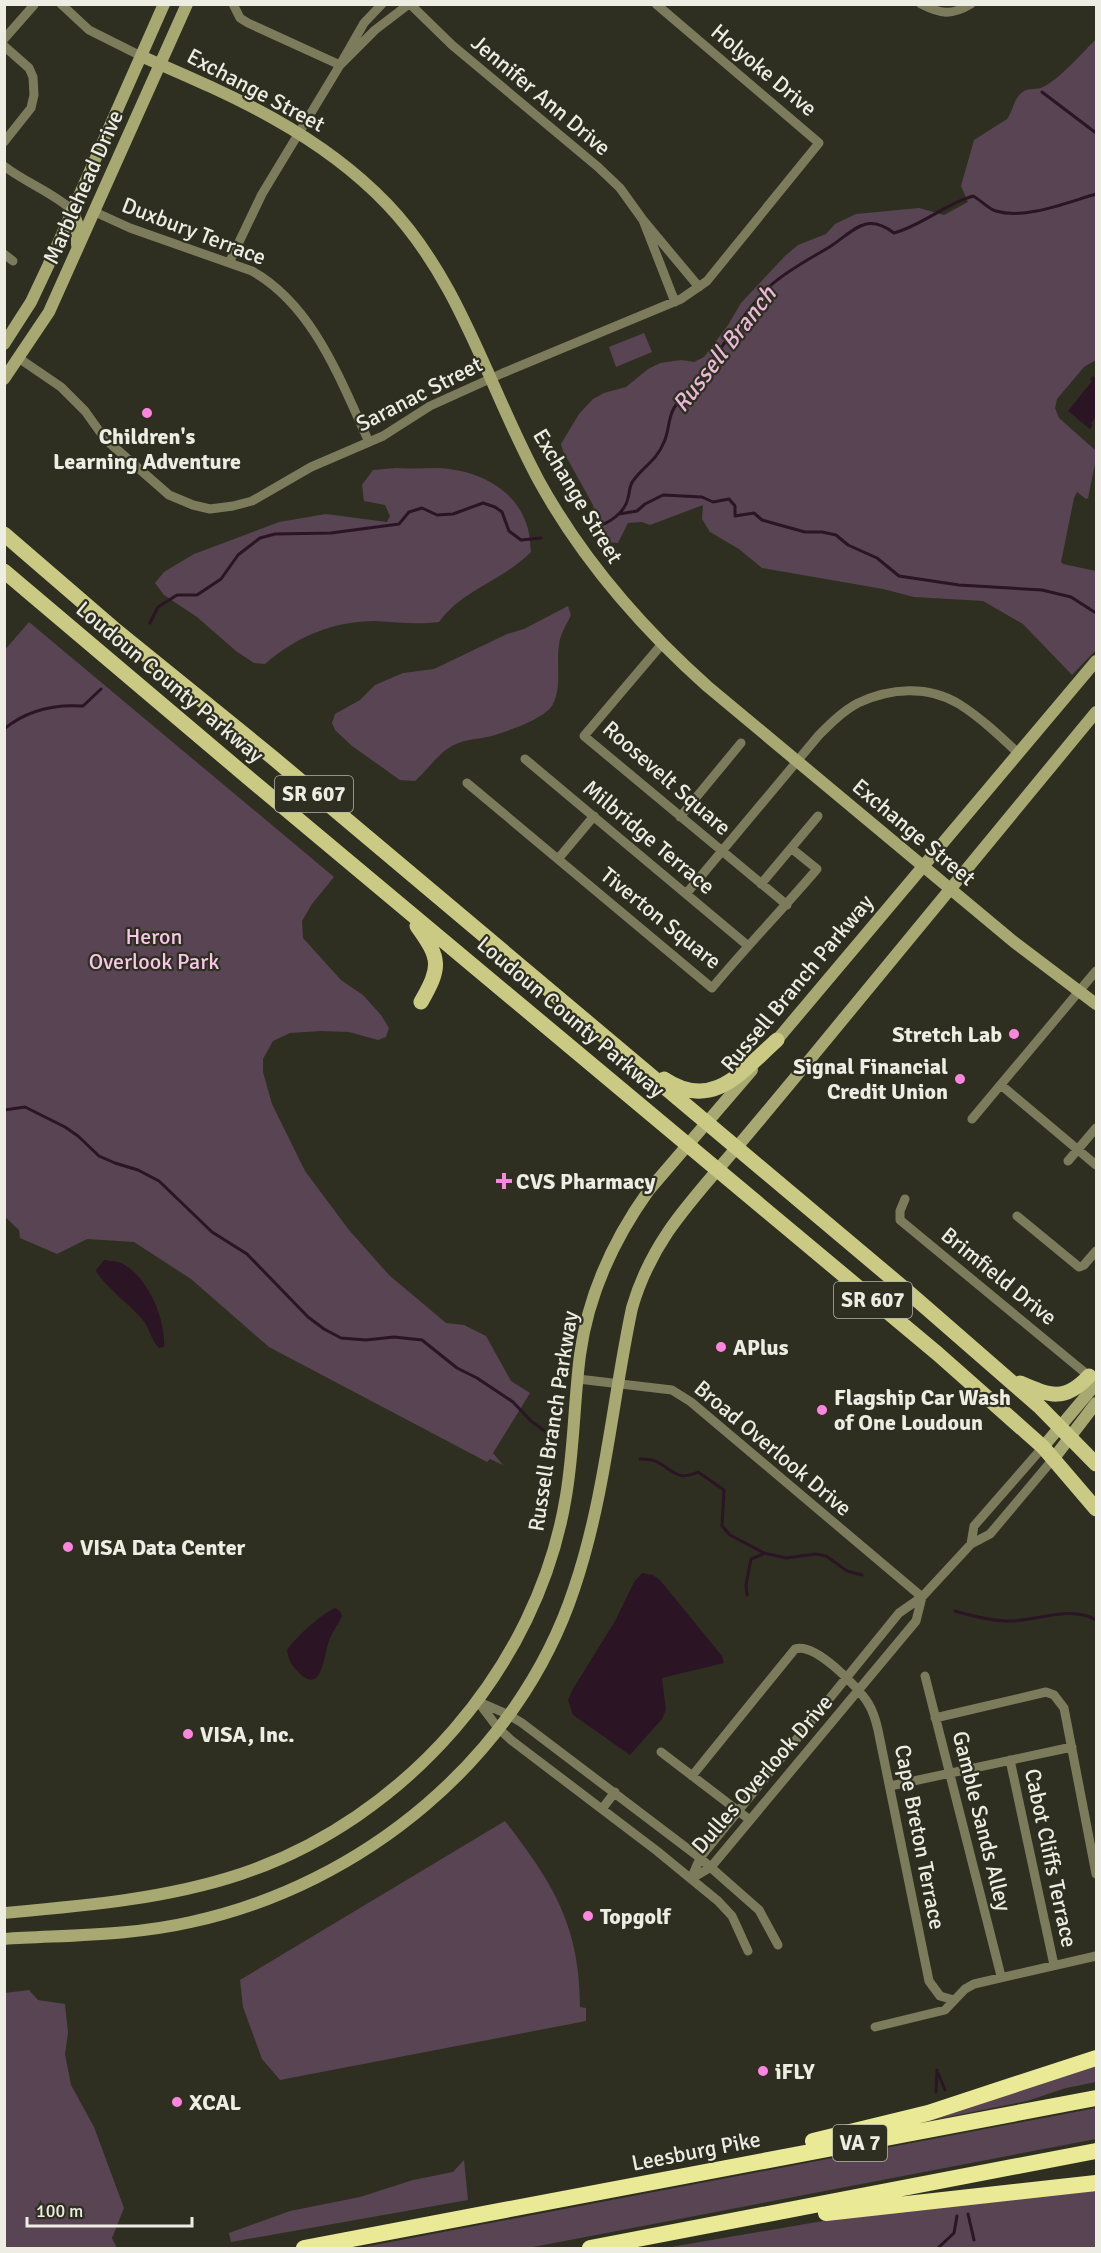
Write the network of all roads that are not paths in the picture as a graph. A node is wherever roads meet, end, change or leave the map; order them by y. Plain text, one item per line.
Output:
1 (61, 4) edge
2 (164, 4) edge
3 (187, 4) edge
4 (233, 4) edge
5 (382, 4) edge
6 (409, 4) edge
7 (656, 4) edge
8 (921, 4) edge
9 (971, 4) edge
10 (34, 5) edge
11 (4, 39) edge
12 (4, 46) edge
13 (141, 56) junction
14 (161, 64) junction
15 (340, 65) junction
16 (300, 133) junction
17 (4, 142) edge
18 (819, 143) joint
19 (5, 167) edge
20 (72, 210) junction
21 (95, 212) junction
22 (643, 220) junction
23 (4, 254) edge
24 (74, 258) junction
25 (13, 261) dead end
26 (229, 263) junction
27 (699, 287) junction
28 (675, 302) junction
29 (4, 344) edge
30 (20, 359) junction
31 (4, 379) edge
32 (490, 379) junction
33 (369, 442) junction
34 (4, 534) edge
35 (4, 571) edge
36 (662, 644) junction
37 (1096, 661) edge
38 (1096, 712) edge
39 (741, 743) dead end
40 (1019, 754) junction
41 (525, 759) dead end
42 (797, 760) junction
43 (467, 783) dead end
44 (594, 816) junction
45 (818, 816) dead end
46 (680, 817) junction
47 (791, 848) junction
48 (722, 851) junction
49 (558, 859) junction
50 (923, 867) junction
51 (761, 884) junction
52 (949, 889) junction
53 (686, 894) junction
54 (787, 905) junction
55 (402, 907) junction
56 (747, 945) junction
57 (1096, 971) edge
58 (1079, 992) junction
59 (421, 1002) dead end
60 (1096, 1004) edge
61 (777, 1040) junction
62 (624, 1053) junction
63 (1001, 1085) junction
64 (972, 1119) dead end
65 (706, 1124) junction
66 (1096, 1128) edge
67 (688, 1144) junction
68 (736, 1148) junction
69 (1078, 1149) junction
70 (1068, 1161) dead end
71 (1096, 1165) edge
72 (718, 1169) junction
73 (905, 1199) dead end
74 (1017, 1216) dead end
75 (1096, 1251) edge
76 (1006, 1376) junction
77 (1094, 1376) edge
78 (578, 1379) junction
79 (618, 1385) junction
80 (1096, 1403) edge
81 (1066, 1432) junction
82 (1043, 1447) junction
83 (1054, 1458) junction
84 (1096, 1464) edge
85 (1096, 1509) edge
86 (971, 1544) junction
87 (922, 1597) junction
88 (925, 1676) dead end
89 (846, 1677) junction
90 (858, 1691) junction
91 (477, 1701) junction
92 (509, 1715) junction
93 (935, 1718) junction
94 (498, 1728) junction
95 (1072, 1747) junction
96 (661, 1752) dead end
97 (1010, 1760) junction
98 (949, 1773) junction
99 (692, 1776) junction
100 (890, 1786) junction
101 (615, 1792) junction
102 (602, 1809) junction
103 (738, 1812) junction
104 (750, 1820) junction
105 (700, 1858) junction
106 (711, 1868) junction
107 (1096, 1874) edge
108 (691, 1879) junction
109 (4, 1913) edge
110 (4, 1938) edge
111 (778, 1945) dead end
112 (748, 1951) dead end
113 (1096, 1956) edge
114 (1054, 1965) junction
115 (1001, 1976) junction
116 (954, 2000) junction
117 (875, 2027) dead end
118 (1096, 2058) edge
119 (1096, 2098) edge
120 (1096, 2151) edge
121 (1096, 2183) edge
122 (623, 2188) junction
123 (650, 2237) junction
124 (304, 2248) edge
125 (590, 2248) edge

1 - 13 street, Exchange Street
2 - 13 main road, Marblehead Drive
3 - 14 main road, Marblehead Drive
4 - 15 street
5 - 15 street
6 - 15 street
6 - 22 street, Jennifer Ann Drive
7 - 18 street, Holyoke Drive
8 - 9 street
10 - 11 street
12 - 17 street
13 - 14 main road, Exchange Street
13 - 20 main road, Marblehead Drive
14 - 16 main road, Exchange Street
14 - 21 main road, Marblehead Drive
15 - 16 street
16 - 26 street
16 - 32 main road, Exchange Street
18 - 27 street, Saranac Street
19 - 20 street
20 - 24 main road
20 - 29 main road, Marblehead Drive
21 - 24 main road, Marblehead Drive
21 - 26 street, Duxbury Terrace
22 - 27 street, Jennifer Ann Drive
22 - 28 street, Jennifer Ann Drive
23 - 25 street
24 - 30 main road, Marblehead Drive
26 - 33 street, Duxbury Terrace
27 - 28 street, Saranac Street
28 - 32 street, Saranac Street
30 - 31 main road, Marblehead Drive
30 - 33 street, Saranac Street
32 - 33 street, Saranac Street
32 - 36 main road, Exchange Street
34 - 62 main road, Loudoun County Parkway / SR 607
35 - 55 main road, Loudoun County Parkway / SR 607
36 - 42 main road, Exchange Street
36 - 46 street, Roosevelt Square
37 - 40 main road, Russell Branch Parkway
38 - 52 main road
39 - 46 street
40 - 42 street
40 - 50 main road, Russell Branch Parkway
41 - 44 street, Milbridge Terrace
42 - 48 street
42 - 50 main road, Exchange Street
43 - 49 street, Tiverton Square
44 - 49 street
44 - 53 street, Milbridge Terrace
45 - 47 street
46 - 48 street, Roosevelt Square
47 - 51 street
47 - 54 street, Tiverton Square
48 - 51 street, Roosevelt Square
48 - 53 street
49 - 56 street, Tiverton Square
50 - 52 main road, Exchange Street
50 - 61 main road, Russell Branch Parkway
51 - 54 street, Roosevelt Square
52 - 58 main road, Exchange Street
52 - 68 main road
53 - 56 street, Milbridge Terrace
54 - 56 street, Tiverton Square
55 - 59 main road
55 - 67 main road, Loudoun County Parkway / SR 607
57 - 58 street
58 - 60 main road, Exchange Street
58 - 63 street
61 - 62 main road
61 - 65 main road, Russell Branch Parkway
62 - 65 main road, Loudoun County Parkway / SR 607
63 - 64 street
63 - 69 street
65 - 67 main road, Russell Branch Parkway
65 - 68 main road, Loudoun County Parkway / SR 607
66 - 69 street
67 - 72 main road, Loudoun County Parkway / SR 607
67 - 78 main road, Russell Branch Parkway
68 - 72 main road
68 - 76 main road, Loudoun County Parkway / SR 607
69 - 70 street
69 - 71 street
72 - 79 main road
72 - 82 main road, Loudoun County Parkway / SR 607
73 - 77 street, Brimfield Drive
74 - 75 street
76 - 77 main road
76 - 81 main road, Loudoun County Parkway / SR 607
77 - 81 main road
78 - 79 street, Broad Overlook Drive
78 - 91 main road, Russell Branch Parkway
79 - 87 street, Broad Overlook Drive
79 - 92 main road
80 - 81 main road
81 - 82 main road
81 - 83 main road
81 - 84 main road, Loudoun County Parkway / SR 607
82 - 83 main road, Loudoun County Parkway / SR 607
82 - 86 street, Dulles Overlook Drive
83 - 85 main road, Loudoun County Parkway / SR 607
83 - 86 street, Dulles Overlook Drive
86 - 87 street, Dulles Overlook Drive
87 - 89 street, Dulles Overlook Drive
87 - 90 street, Dulles Overlook Drive
88 - 93 street, Gamble Sands Alley
89 - 90 street, Cape Breton Terrace
89 - 99 street, Cape Breton Terrace
89 - 103 street, Dulles Overlook Drive
90 - 100 street, Cape Breton Terrace
90 - 104 street, Dulles Overlook Drive
91 - 92 street
91 - 94 street
91 - 109 main road, Russell Branch Parkway
92 - 94 main road
92 - 101 street
93 - 95 street
93 - 98 street, Gamble Sands Alley
94 - 102 street
94 - 110 main road
95 - 97 street
95 - 107 street
96 - 99 street
97 - 98 street
97 - 114 street, Cabot Cliffs Terrace
98 - 100 street
98 - 115 street, Gamble Sands Alley
99 - 103 street
100 - 116 street, Cape Breton Terrace
101 - 102 street
101 - 105 street
102 - 108 street
103 - 104 street
103 - 105 street, Dulles Overlook Drive
104 - 106 street, Dulles Overlook Drive
105 - 106 street
105 - 108 street, Dulles Overlook Drive
106 - 108 street, Dulles Overlook Drive
106 - 111 street
108 - 112 street
113 - 114 street
114 - 115 street
115 - 116 street
116 - 117 street
118 - 122 highway
119 - 122 highway, Leesburg Pike / VA 7
120 - 123 highway, VA 7
121 - 123 highway
122 - 124 highway, Leesburg Pike / VA 7
123 - 125 highway, VA 7

